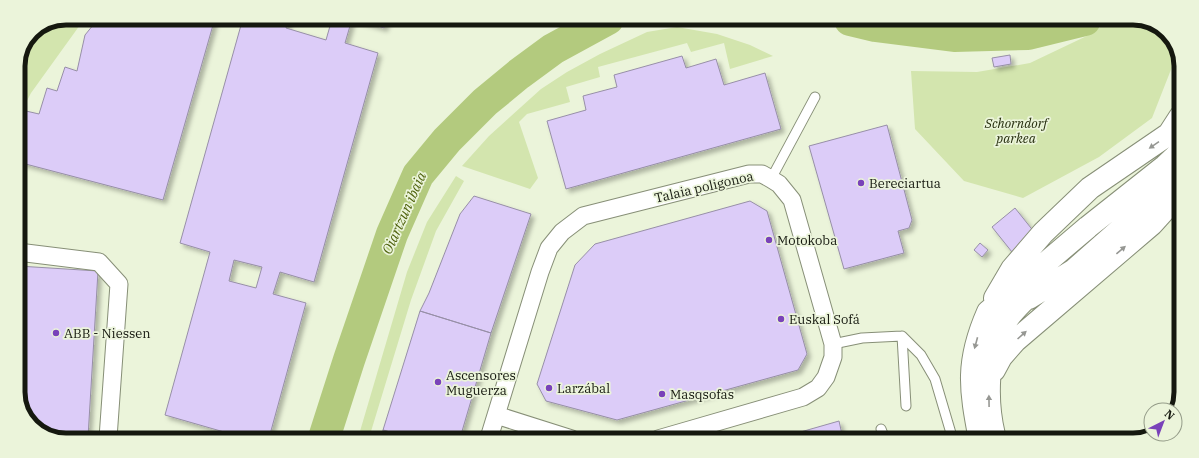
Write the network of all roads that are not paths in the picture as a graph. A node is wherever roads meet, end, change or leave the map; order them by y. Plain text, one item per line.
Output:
1 (815, 98) dead end
2 (1174, 126) edge
3 (1174, 175) edge
4 (1174, 175) edge
5 (771, 179) junction
6 (1174, 179) edge
7 (25, 253) edge
8 (988, 312) junction
9 (902, 336) junction
10 (833, 344) junction
11 (990, 377) junction
12 (906, 406) dead end
13 (496, 415) junction
14 (881, 428) dead end
15 (108, 433) edge
16 (491, 433) edge
17 (553, 433) edge
18 (679, 433) edge
19 (883, 433) edge
20 (951, 433) edge
21 (979, 433) edge
22 (993, 433) edge

1 - 5 lane
2 -> 8 highway
3 - 8 highway
4 - 11 highway
5 - 10 street, Talaia poligonoa
5 - 13 street, Talaia poligonoa
11 -> 6 highway
7 - 15 street
8 -> 21 highway
9 - 10 lane
9 - 12 lane
9 - 20 lane
10 - 18 street, Talaia poligonoa
22 -> 11 highway
13 - 16 street, Talaia poligonoa
13 - 17 street
14 - 19 lane

